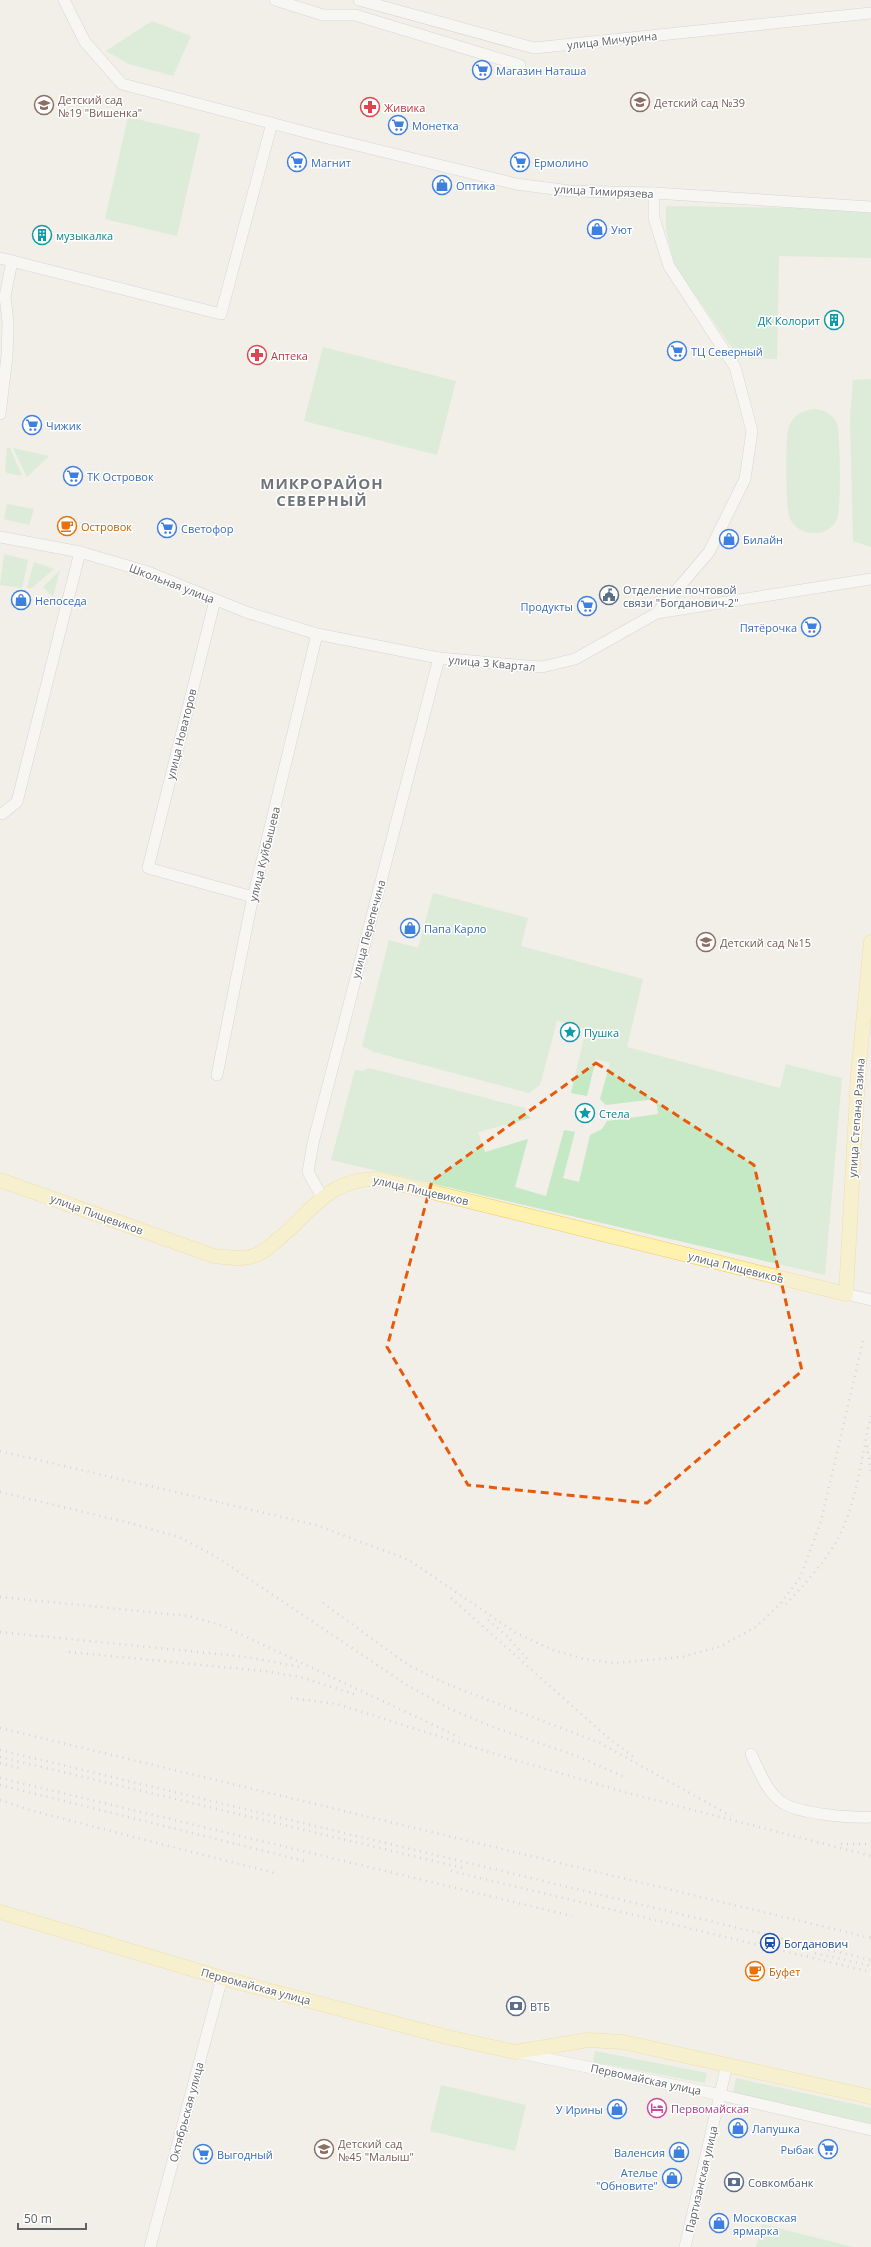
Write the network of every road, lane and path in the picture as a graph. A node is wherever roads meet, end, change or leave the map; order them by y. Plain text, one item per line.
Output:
1 (64, 0) edge
2 (275, 0) edge
3 (359, 0) edge
4 (871, 13) edge
5 (520, 65) dead end
6 (272, 123) junction
7 (654, 193) junction
8 (871, 207) edge
9 (0, 258) edge
10 (12, 260) junction
11 (0, 414) edge
12 (0, 537) edge
13 (80, 552) junction
14 (871, 579) edge
15 (215, 600) junction
16 (657, 613) junction
17 (317, 634) junction
18 (439, 658) junction
19 (0, 813) edge
20 (254, 897) junction
21 (871, 942) edge
22 (218, 1075) dead end
23 (0, 1180) edge
24 (322, 1197) junction
25 (846, 1294) junction
26 (871, 1300) edge
27 (751, 1754) dead end
28 (871, 1817) edge
29 (0, 1912) edge
30 (222, 1978) junction
31 (515, 2052) junction
32 (727, 2064) junction
33 (720, 2095) junction
34 (871, 2097) edge
35 (871, 2130) edge
36 (150, 2247) edge
37 (685, 2247) edge

1 - 6 street, улица Тимирязева
2 - 5 street
3 - 4 street, улица Мичурина
6 - 7 street, улица Тимирязева
6 - 10 street
7 - 8 street, улица Тимирязева
7 - 16 street
9 - 10 street
10 - 11 street
12 - 13 street, Школьная улица
13 - 15 street, Школьная улица
13 - 19 street
14 - 16 street
15 - 17 street, Школьная улица
15 - 20 street, улица Новаторов
16 - 18 street, улица 3 Квартал
17 - 18 street, улица 3 Квартал
17 - 20 street, улица Куйбышева
18 - 24 street, улица Перепечина
20 - 22 street, улица Куйбышева
21 - 25 main road, улица Степана Разина
23 - 24 main road, улица Пищевиков
24 - 25 main road, улица Пищевиков
25 - 26 street, улица Пищевиков
27 - 28 street
29 - 30 main road, Первомайская улица
30 - 31 main road, Первомайская улица
30 - 36 street, Октябрьская улица
31 - 32 main road, Первомайская улица
31 - 33 street, Первомайская улица
32 - 33 street, Партизанская улица
32 - 34 main road, Первомайская улица
33 - 35 street, Первомайская улица
33 - 37 street, Партизанская улица

